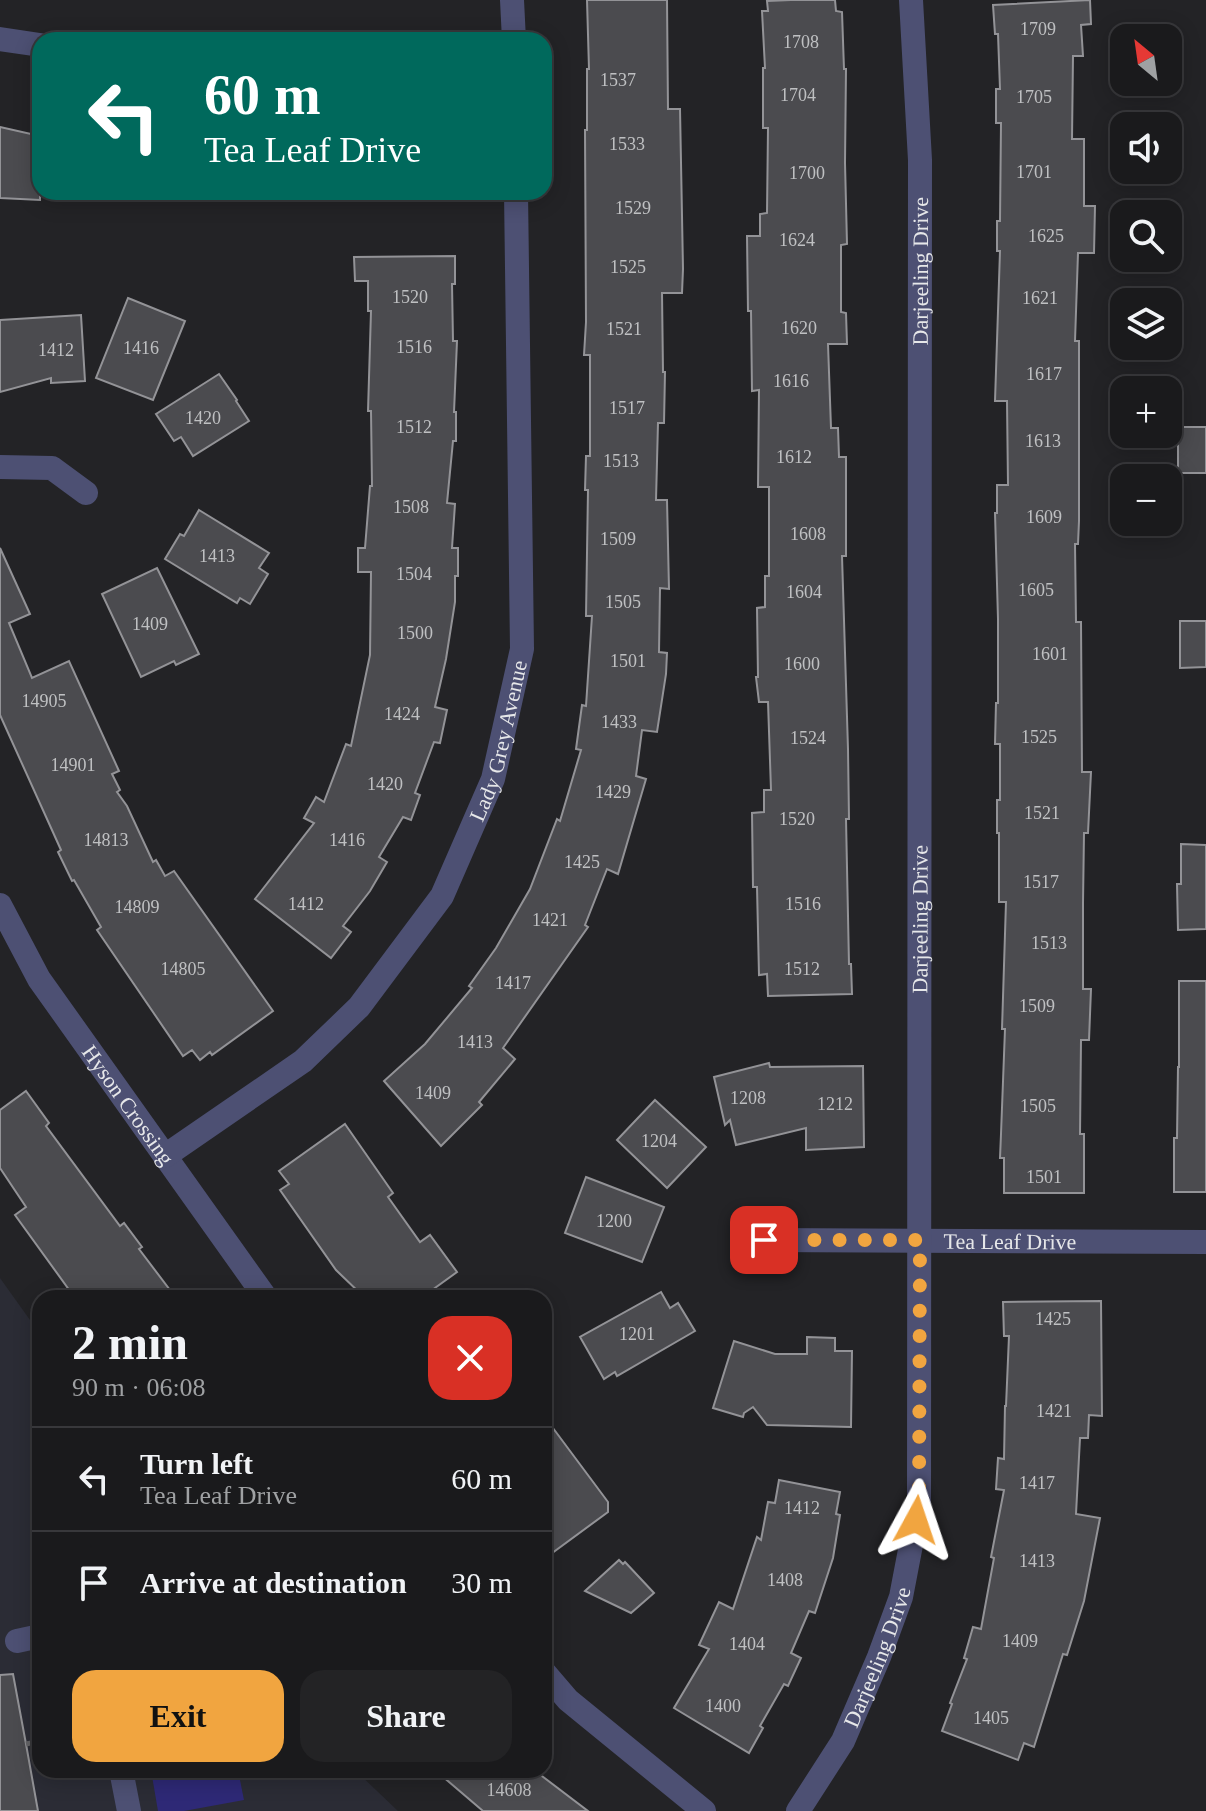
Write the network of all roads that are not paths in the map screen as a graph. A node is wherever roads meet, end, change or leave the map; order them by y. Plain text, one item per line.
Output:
1 (512, 0) edge
2 (911, 0) edge
3 (514, 32) edge
4 (0, 39) edge
5 (32, 44) edge
6 (516, 200) edge
7 (0, 467) edge
8 (86, 493) dead end
9 (0, 905) edge
10 (165, 1156) junction
11 (764, 1240) dead end
12 (920, 1240) junction
13 (1206, 1242) edge
14 (260, 1290) edge
15 (552, 1681) edge
16 (123, 1778) edge
17 (129, 1811) edge
18 (704, 1811) edge
19 (798, 1811) edge

1 - 3 street
2 - 12 street, Darjeeling Drive
4 - 5 street
6 - 10 street, Lady Grey Avenue
7 - 8 street
9 - 10 street, Hyson Crossing
10 - 14 street, Hyson Crossing
11 - 12 street, Tea Leaf Drive
12 - 13 street, Tea Leaf Drive
12 - 19 street, Darjeeling Drive
15 - 18 street
16 - 17 street

